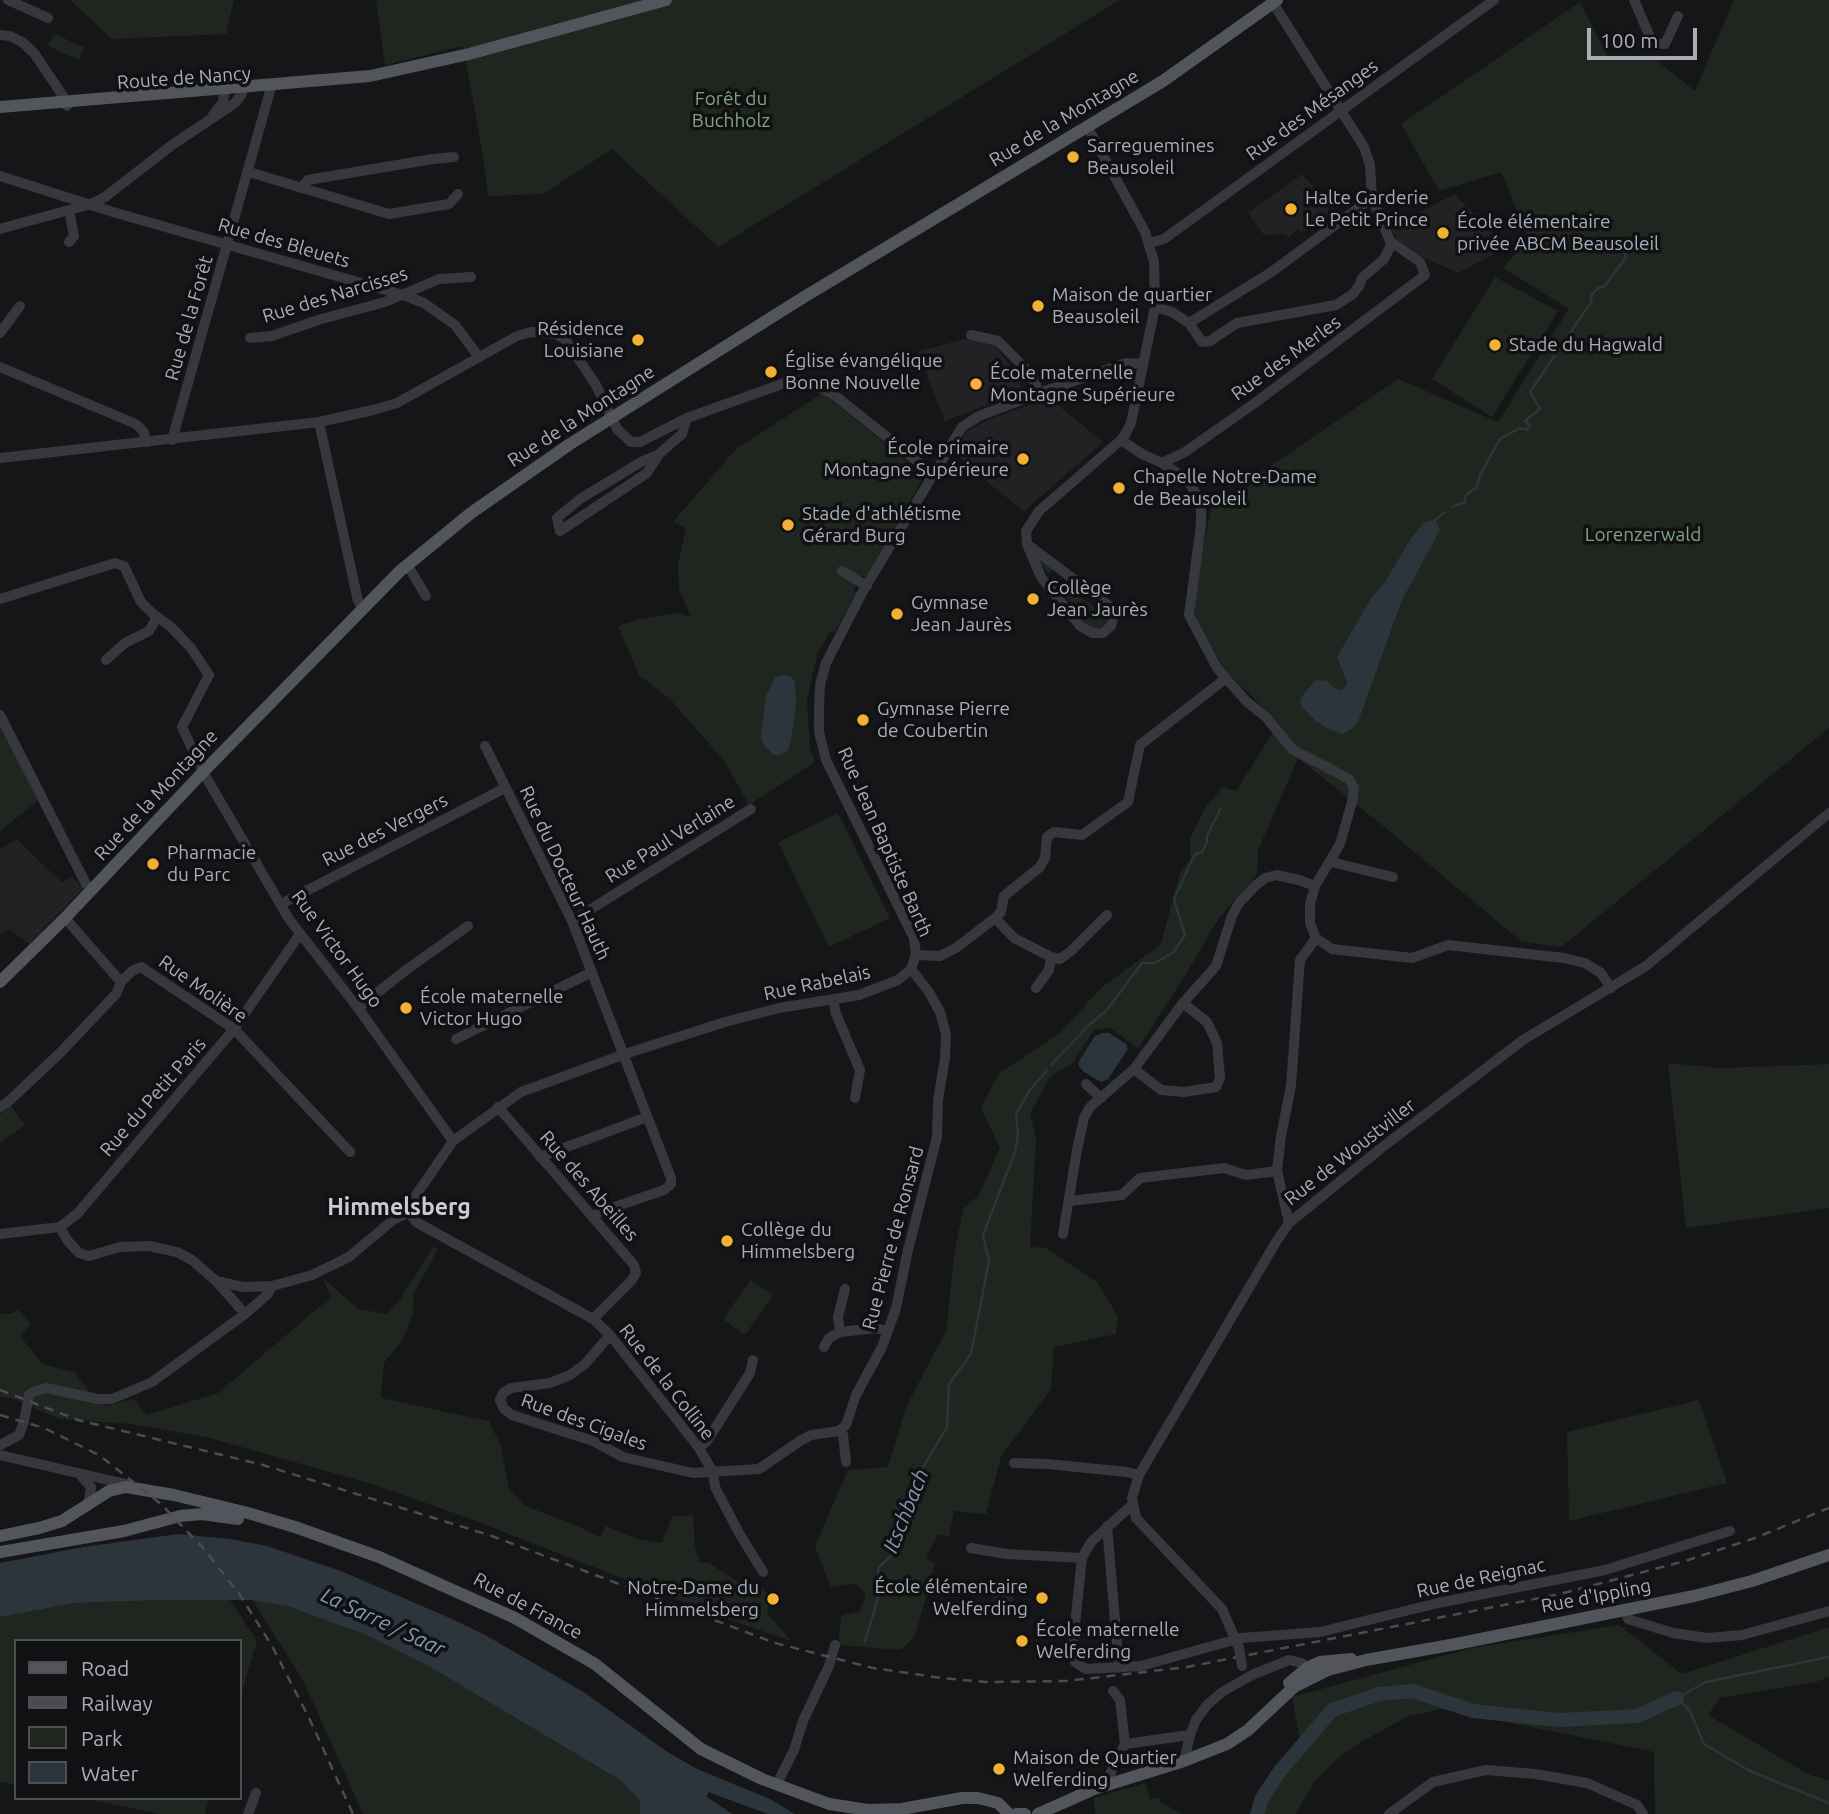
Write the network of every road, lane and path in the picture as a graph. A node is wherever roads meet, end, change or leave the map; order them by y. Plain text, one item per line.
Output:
1 (8, 0) edge
2 (666, 0) edge
3 (1493, 0) edge
4 (1634, 0) edge
5 (1275, 1) edge
6 (1678, 16) dead end
7 (48, 18) dead end
8 (0, 35) edge
9 (272, 88) junction
10 (242, 90) junction
11 (224, 91) junction
12 (66, 104) junction
13 (0, 109) edge
14 (1340, 111) junction
15 (211, 118) junction
16 (1087, 128) junction
17 (454, 157) dead end
18 (249, 172) junction
19 (0, 176) edge
20 (301, 188) junction
21 (458, 194) dead end
22 (60, 195) junction
23 (1372, 198) junction
24 (91, 204) junction
25 (64, 212) junction
26 (0, 229) edge
27 (69, 242) dead end
28 (1149, 243) junction
29 (1392, 243) junction
30 (228, 245) junction
31 (471, 277) dead end
32 (403, 295) junction
33 (20, 306) dead end
34 (1156, 307) junction
35 (1189, 323) junction
36 (0, 332) edge
37 (971, 335) dead end
38 (250, 338) dead end
39 (479, 357) junction
40 (1142, 364) junction
41 (0, 367) edge
42 (1039, 393) junction
43 (613, 417) junction
44 (687, 418) junction
45 (319, 422) junction
46 (172, 440) junction
47 (1121, 440) junction
48 (147, 442) junction
49 (659, 454) junction
50 (0, 458) edge
51 (1162, 463) junction
52 (933, 474) junction
53 (1027, 544) junction
54 (407, 564) junction
55 (842, 571) dead end
56 (867, 586) junction
57 (426, 596) dead end
58 (0, 599) edge
59 (363, 608) junction
60 (157, 617) junction
61 (106, 660) dead end
62 (1225, 679) junction
63 (0, 715) edge
64 (485, 746) dead end
65 (203, 772) junction
66 (505, 788) junction
67 (751, 808) dead end
68 (1829, 813) edge
69 (1331, 862) junction
70 (1393, 877) dead end
71 (1315, 886) junction
72 (93, 890) junction
73 (281, 904) junction
74 (1107, 915) dead end
75 (65, 918) junction
76 (995, 918) junction
77 (572, 922) junction
78 (468, 926) dead end
79 (300, 934) junction
80 (1316, 938) junction
81 (916, 955) junction
82 (1051, 957) junction
83 (911, 969) junction
84 (592, 972) junction
85 (0, 982) edge
86 (121, 982) junction
87 (1036, 988) dead end
88 (1611, 988) junction
89 (833, 1000) junction
90 (1183, 1003) junction
91 (358, 1008) junction
92 (234, 1029) junction
93 (456, 1039) dead end
94 (625, 1054) junction
95 (1133, 1069) junction
96 (1086, 1084) dead end
97 (855, 1098) dead end
98 (1101, 1098) junction
99 (0, 1107) edge
100 (498, 1107) junction
101 (647, 1117) junction
102 (453, 1141) junction
103 (350, 1152) dead end
104 (540, 1157) junction
105 (1277, 1171) junction
106 (1069, 1200) junction
107 (410, 1213) junction
108 (593, 1217) junction
109 (1289, 1223) junction
110 (60, 1227) junction
111 (0, 1234) edge
112 (1063, 1234) dead end
113 (216, 1281) junction
114 (272, 1286) junction
115 (243, 1287) junction
116 (845, 1289) dead end
117 (234, 1302) junction
118 (245, 1314) junction
119 (593, 1319) junction
120 (888, 1331) junction
121 (840, 1332) junction
122 (610, 1335) junction
123 (824, 1347) dead end
124 (753, 1360) dead end
125 (839, 1431) junction
126 (0, 1446) edge
127 (699, 1448) junction
128 (0, 1455) edge
129 (846, 1462) dead end
130 (1014, 1463) dead end
131 (713, 1472) junction
132 (78, 1473) junction
133 (1139, 1475) junction
134 (151, 1490) junction
135 (1132, 1505) junction
136 (88, 1506) junction
137 (227, 1516) junction
138 (1107, 1526) junction
139 (1730, 1531) dead end
140 (0, 1536) edge
141 (0, 1545) edge
142 (350, 1546) junction
143 (971, 1548) dead end
144 (0, 1552) edge
145 (1829, 1555) edge
146 (1082, 1558) junction
147 (763, 1572) dead end
148 (1625, 1610) junction
149 (1829, 1611) edge
150 (1238, 1644) junction
151 (835, 1645) dead end
152 (1119, 1668) junction
153 (1309, 1673) junction
154 (1244, 1679) junction
155 (1113, 1691) dead end
156 (1190, 1735) junction
157 (1125, 1744) junction
158 (1184, 1760) junction
159 (777, 1784) junction
160 (1110, 1784) junction
161 (256, 1793) dead end
162 (903, 1812) edge
163 (248, 1814) edge
164 (1009, 1814) edge
165 (1016, 1814) edge
166 (1025, 1814) edge
167 (1038, 1814) edge
168 (1389, 1814) edge
169 (1643, 1814) edge

1 - 7 street
2 - 9 main road, Route de Nancy
3 - 14 street, Rue des Mésanges
4 - 6 street
5 - 14 street
5 - 16 main road, Rue de la Montagne
8 - 12 street
9 - 10 main road, Route de Nancy
9 - 18 street, Rue de la Forêt
10 - 11 main road, Route de Nancy
10 - 15 street
11 - 12 main road, Route de Nancy
11 - 15 street
12 - 13 main road, Route de Nancy
14 - 23 street
14 - 28 street, Rue des Mésanges
15 - 24 street
16 - 28 street
16 - 43 main road, Rue de la Montagne
17 - 20 street
18 - 20 street
18 - 30 street, Rue de la Forêt
19 - 22 street, Rue des Bleuets
20 - 21 street
22 - 24 street, Rue des Bleuets
22 - 25 street
23 - 29 street
23 - 35 street
24 - 25 street
24 - 30 street, Rue des Bleuets
25 - 26 street
25 - 27 street
28 - 34 street
29 - 35 street
29 - 51 street, Rue des Merles
30 - 32 street, Rue des Bleuets
30 - 46 street, Rue de la Forêt
31 - 32 street, Rue des Narcisses
32 - 38 street, Rue des Narcisses
32 - 39 street, Rue des Bleuets
33 - 36 street
34 - 35 street
34 - 40 street
37 - 42 street
39 - 43 street
39 - 45 street
40 - 42 street, Rue Jean Baptiste Barth
40 - 47 street
41 - 48 street
42 - 52 street, Rue Jean Baptiste Barth
43 - 44 street
43 - 54 main road, Rue de la Montagne
44 - 49 street
44 - 52 street
45 - 46 street
45 - 59 street
46 - 48 street
47 - 51 street
47 - 53 street
48 - 50 street
49 - 49 street
51 - 62 street
52 - 56 street, Rue Jean Baptiste Barth
53 - 53 street
54 - 57 street
54 - 59 main road, Rue de la Montagne
55 - 56 street
56 - 81 street, Rue Jean Baptiste Barth
58 - 60 street
59 - 65 main road, Rue de la Montagne
60 - 61 street
60 - 65 street, Rue Victor Hugo
62 - 69 street
62 - 76 street
63 - 72 street
64 - 66 street, Rue du Docteur Hauth
65 - 72 main road, Rue de la Montagne
65 - 73 street, Rue Victor Hugo
66 - 73 street, Rue des Vergers
66 - 77 street, Rue du Docteur Hauth
67 - 77 street, Rue Paul Verlaine
68 - 88 street, Rue de Woustviller
69 - 70 street
69 - 71 street
71 - 80 street
71 - 90 street
72 - 75 main road, Rue de la Montagne
73 - 79 street, Rue Victor Hugo
74 - 82 street
75 - 85 main road, Rue de la Montagne
75 - 86 street
76 - 81 street
76 - 82 street
77 - 84 street, Rue du Docteur Hauth
78 - 91 street
79 - 91 street, Rue Victor Hugo
79 - 92 street, Rue du Petit Paris
80 - 88 street
80 - 105 street
81 - 83 street
82 - 87 street
83 - 89 street, Rue Rabelais
83 - 120 street, Rue Pierre de Ronsard
84 - 93 street
84 - 94 street, Rue du Docteur Hauth
86 - 92 street, Rue Molière
86 - 99 street
88 - 109 street, Rue de Woustviller
89 - 94 street, Rue Rabelais
89 - 97 street
90 - 95 street
90 - 95 street
91 - 102 street, Rue Victor Hugo
92 - 103 street, Rue Molière
92 - 110 street, Rue du Petit Paris
94 - 100 street, Rue Rabelais
94 - 101 street, Rue du Docteur Hauth
95 - 98 street
96 - 98 street
98 - 106 street
100 - 102 street, Rue Rabelais
100 - 104 street, Rue des Abeilles
101 - 104 street
101 - 108 street, Rue du Docteur Hauth
102 - 107 street, Rue Rabelais
104 - 108 street, Rue des Abeilles
105 - 106 street
105 - 109 street
106 - 112 street
107 - 114 street
107 - 119 street, Rue de la Colline
108 - 119 street, Rue des Abeilles
109 - 133 street, Rue de Woustviller
110 - 111 street
110 - 113 street
113 - 115 street
113 - 117 street
114 - 115 street
114 - 118 street
115 - 117 street
116 - 121 street
117 - 118 street
118 - 126 street
119 - 122 street, Rue de la Colline
120 - 121 street
120 - 125 street, Rue Pierre de Ronsard
121 - 123 street
122 - 127 street, Rue de la Colline
122 - 131 street, Rue des Cigales
124 - 127 street
125 - 129 street
125 - 131 street
127 - 131 street, Rue de la Colline
128 - 132 street, Rue de France
130 - 133 street
131 - 147 street, Rue de la Colline
132 - 134 street, Rue de France
132 - 136 street
133 - 135 street, Rue de Woustviller
134 - 136 main road
134 - 142 main road, Rue de France
135 - 138 street
135 - 150 street
136 - 140 main road
137 - 141 main road
137 - 142 main road
137 - 144 main road
138 - 146 street
138 - 152 street
139 - 150 street, Rue de Reignac
142 - 159 main road, Rue de France
143 - 146 street
145 - 148 main road, Rue d'Ippling
146 - 152 street, Rue de Reignac
148 - 149 street
148 - 153 main road, Rue d'Ippling
150 - 152 street, Rue de Reignac
150 - 154 street, bridge
151 - 159 street
153 - 154 street
153 - 158 main road, Rue d'Ippling
154 - 156 street
155 - 157 street
156 - 157 street
156 - 158 street
157 - 160 street
158 - 160 main road, Rue d'Ippling
159 - 162 main road, Rue de France
160 - 167 main road, Rue d'Ippling
161 - 163 street
162 - 164 main road, Rue de France
165 - 166 main road
168 - 169 street

